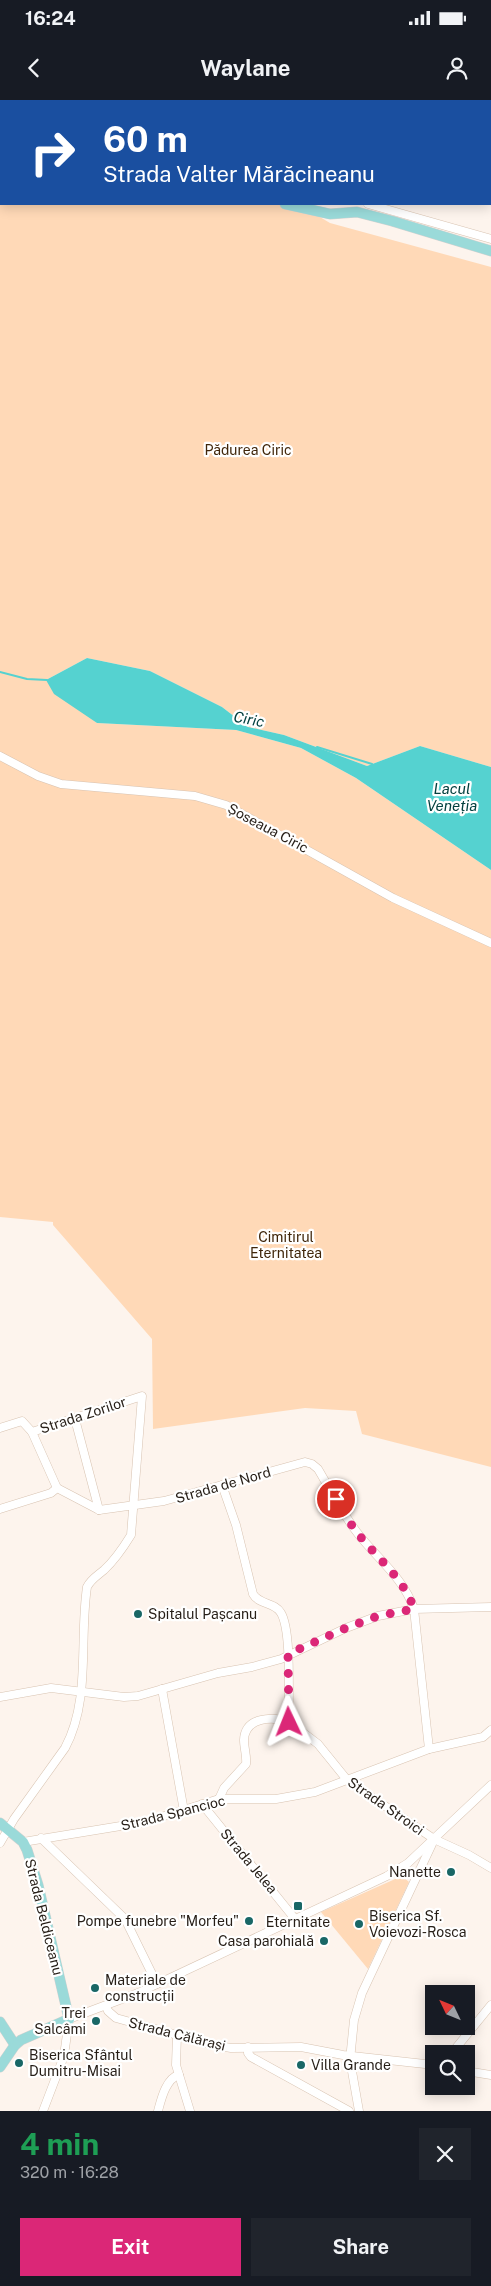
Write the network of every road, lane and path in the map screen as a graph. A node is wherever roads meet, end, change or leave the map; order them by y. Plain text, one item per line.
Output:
1 (290, 205) edge
2 (372, 205) edge
3 (491, 239) edge
4 (491, 251) edge
5 (0, 756) edge
6 (491, 944) edge
7 (75, 1418) junction
8 (0, 1428) edge
9 (32, 1432) junction
10 (222, 1485) junction
11 (57, 1488) junction
12 (133, 1506) junction
13 (0, 1509) edge
14 (99, 1510) junction
15 (491, 1606) edge
16 (414, 1609) junction
17 (288, 1654) junction
18 (162, 1689) junction
19 (80, 1691) junction
20 (0, 1697) edge
21 (289, 1722) junction
22 (491, 1730) edge
23 (429, 1749) junction
24 (348, 1781) junction
25 (491, 1785) edge
26 (219, 1799) junction
27 (202, 1804) junction
28 (184, 1811) junction
29 (3, 1826) edge
30 (41, 1838) junction
31 (434, 1840) junction
32 (23, 1842) junction
33 (0, 1843) edge
34 (491, 1868) edge
35 (295, 1919) junction
36 (157, 1984) junction
37 (491, 2005) edge
38 (106, 2006) junction
39 (69, 2019) junction
40 (0, 2022) edge
41 (177, 2035) junction
42 (15, 2044) junction
43 (458, 2045) edge
44 (248, 2047) junction
45 (350, 2056) junction
46 (425, 2065) edge
47 (0, 2067) edge
48 (475, 2072) edge
49 (178, 2075) junction
50 (491, 2075) edge
51 (43, 2111) edge
52 (158, 2111) edge
53 (190, 2111) edge
54 (348, 2111) edge
55 (359, 2111) edge

1 - 4 main road
2 - 3 street
5 - 6 street, Șoseaua Ciric
7 - 9 street, Strada Zorilor
7 - 12 street, Strada Zorilor
7 - 14 street
8 - 9 street, Strada Zorilor
9 - 11 street
10 - 12 street, Strada de Nord
10 - 16 street, Strada de Nord
10 - 17 street
11 - 13 street
11 - 14 street
12 - 14 street, Strada de Nord
12 - 19 street
15 - 16 street
16 - 17 street
16 - 23 street
17 - 18 street
17 - 21 street
18 - 19 street
18 - 28 street
19 - 20 street
19 - 29 street
21 - 24 street, Strada Stroici
21 - 26 street
22 - 23 street, Strada Spancioc
23 - 24 street, Strada Spancioc
24 - 26 street, Strada Spancioc
24 - 31 street, Strada Stroici
25 - 31 street
26 - 27 street, Strada Spancioc
27 - 28 street, Strada Spancioc
27 - 35 street, Strada Jelea
28 - 30 street, Strada Spancioc
29 - 32 main road, Strada Beldiceanu
29 - 33 street
30 - 32 street, Strada Spancioc
30 - 36 street
31 - 34 street, Strada Stroici
31 - 35 street
31 - 45 street
32 - 39 main road, Strada Beldiceanu
35 - 36 street
36 - 38 street
37 - 43 street
38 - 39 street
38 - 41 street, Strada Călărași
39 - 42 main road
39 - 51 street
40 - 42 main road
41 - 44 street, Strada Călărași
41 - 49 street
42 - 47 main road
44 - 45 street, Strada Călărași
44 - 54 street
45 - 46 street, Strada Călărași
45 - 55 street
48 - 50 street
49 - 52 street
49 - 53 street

